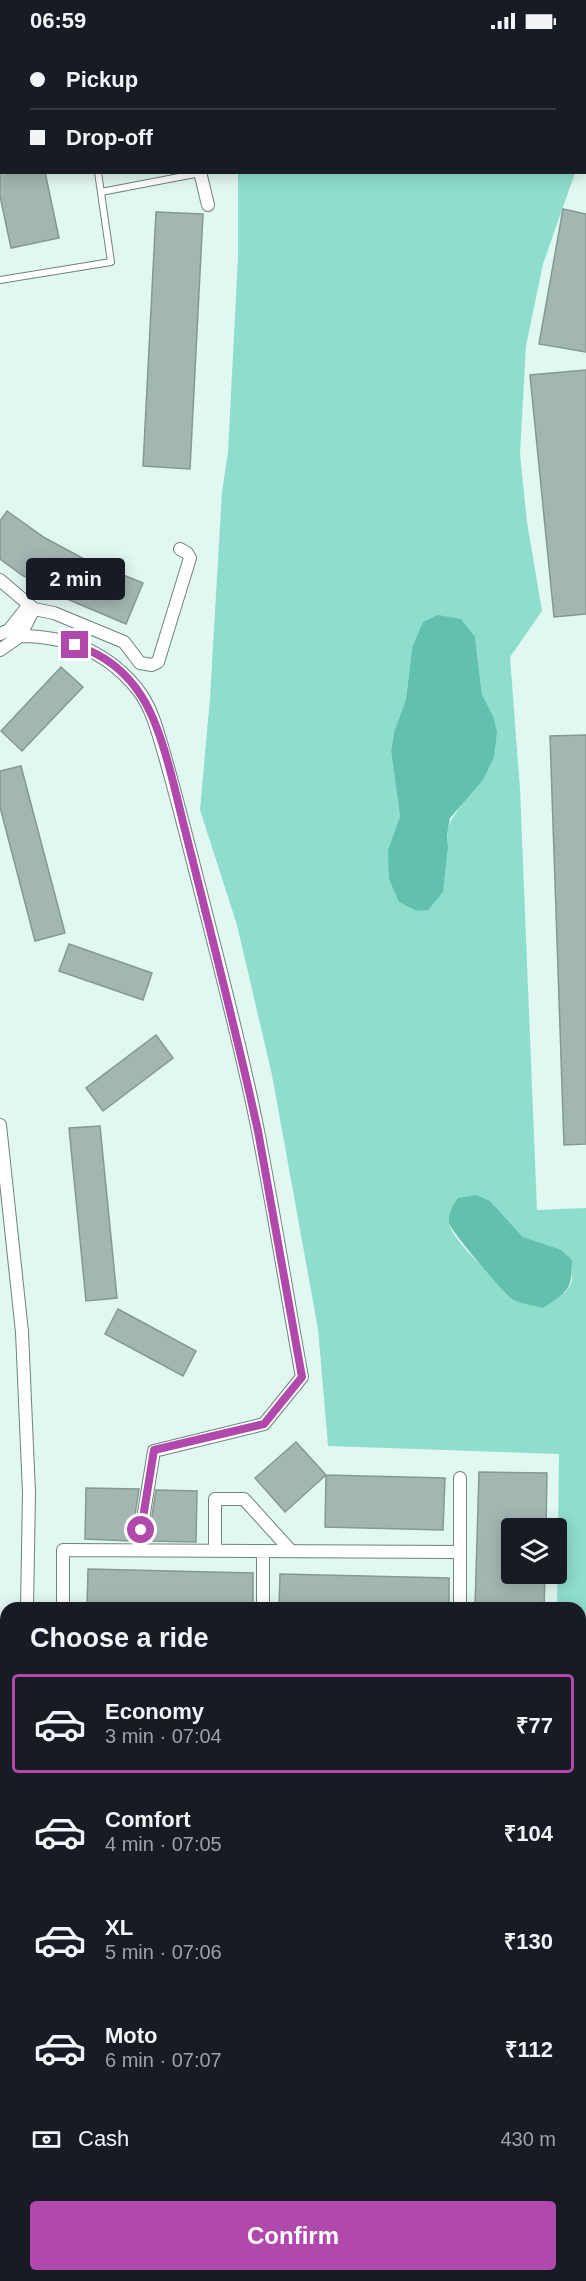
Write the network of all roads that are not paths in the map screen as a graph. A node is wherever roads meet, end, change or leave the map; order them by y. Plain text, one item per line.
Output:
1 (98, 174) edge
2 (195, 174) edge
3 (200, 174) edge
4 (101, 192) junction
5 (208, 205) dead end
6 (0, 280) edge
7 (180, 549) dead end
8 (0, 580) edge
9 (32, 607) junction
10 (0, 634) edge
11 (20, 636) junction
12 (0, 650) edge
13 (0, 1125) edge
14 (460, 1478) dead end
15 (138, 1550) junction
16 (215, 1550) junction
17 (263, 1551) junction
18 (291, 1551) junction
19 (460, 1552) junction
20 (27, 1602) edge
21 (63, 1602) edge
22 (263, 1602) edge
23 (460, 1602) edge

1 - 4 lane
2 - 4 lane
3 - 5 street
4 - 6 lane
7 - 9 street
8 - 9 street
9 - 10 street
9 - 11 street
11 - 12 street
11 - 15 street
13 - 20 street
14 - 19 street
15 - 16 street
15 - 21 street
16 - 17 street
16 - 18 street
17 - 18 street
17 - 22 street
18 - 19 street
19 - 23 street

